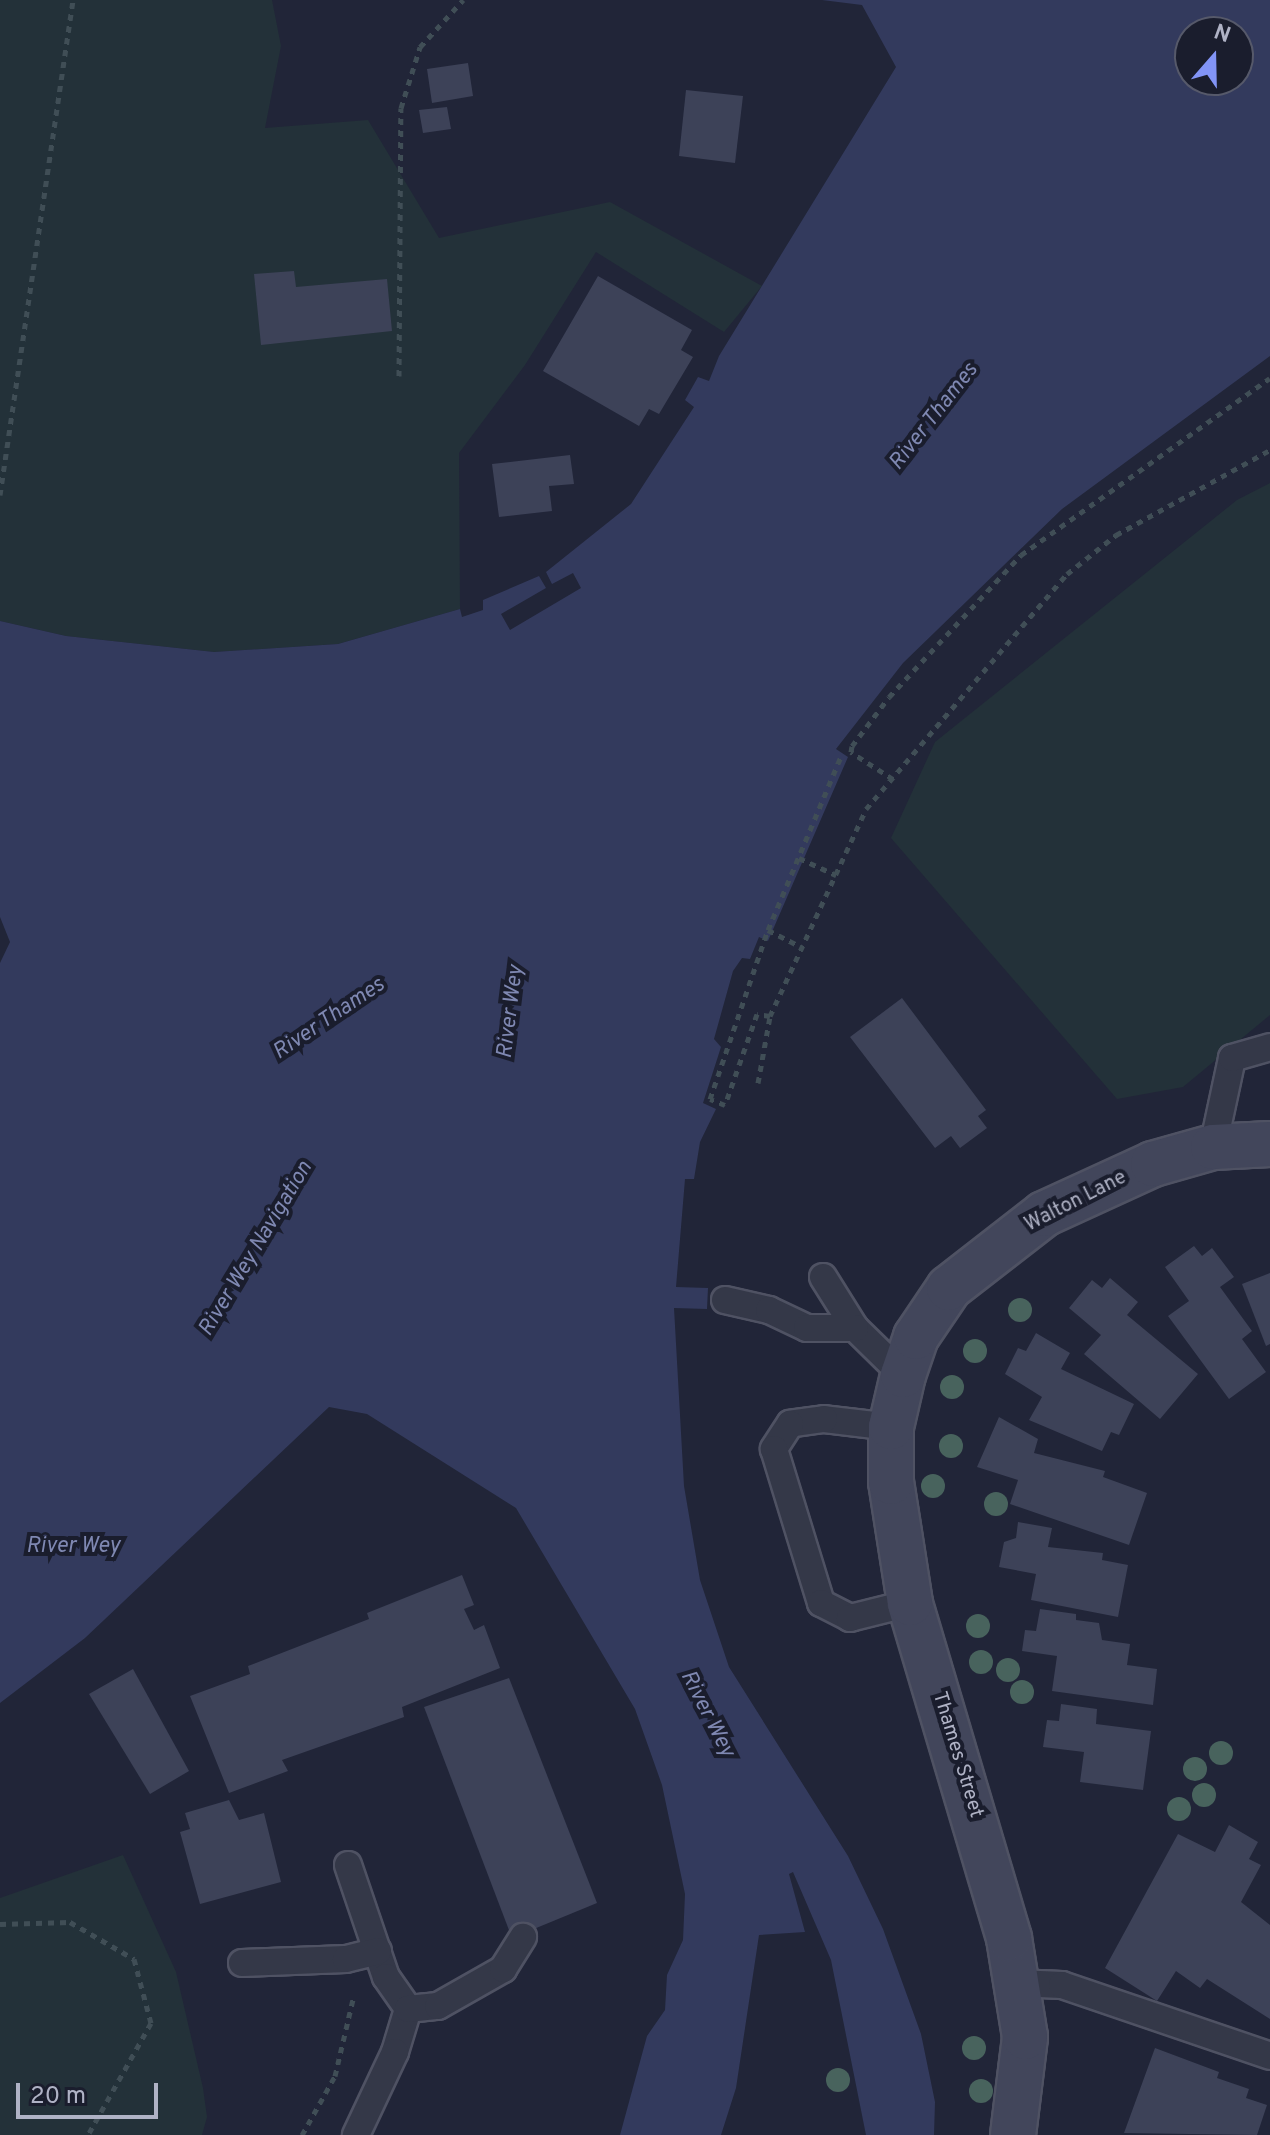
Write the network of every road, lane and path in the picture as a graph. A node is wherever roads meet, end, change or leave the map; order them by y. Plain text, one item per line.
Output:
1 (73, 0) edge
2 (463, 0) edge
3 (399, 376) dead end
4 (1270, 378) edge
5 (1270, 450) edge
6 (0, 495) edge
7 (842, 754) dead end
8 (893, 779) junction
9 (799, 858) junction
10 (836, 875) junction
11 (768, 930) junction
12 (802, 947) junction
13 (770, 1016) junction
14 (1270, 1047) edge
15 (758, 1083) dead end
16 (1270, 1144) edge
17 (1213, 1147) junction
18 (823, 1277) dead end
19 (725, 1300) dead end
20 (855, 1328) junction
21 (903, 1375) junction
22 (891, 1427) junction
23 (910, 1603) junction
24 (348, 1865) dead end
25 (0, 1924) edge
26 (523, 1937) dead end
27 (378, 1951) junction
28 (346, 1959) junction
29 (242, 1963) dead end
30 (1017, 1983) junction
31 (408, 2009) junction
32 (1270, 2056) edge
33 (88, 2135) edge
34 (302, 2135) edge
35 (356, 2135) edge
36 (1013, 2135) edge

1 - 6 path
2 - 3 path
4 - 8 path
5 - 8 path
7 - 9 path
8 - 10 path
9 - 10 path
9 - 11 path
10 - 12 path
11 - 12 path
11 - 13 path
12 - 13 path
13 - 15 path
14 - 17 lane
16 - 17 street, Walton Lane
17 - 21 street, Walton Lane
18 - 20 lane
19 - 20 lane
20 - 21 lane
21 - 22 street, Thames Street
22 - 23 street, Thames Street
22 - 23 lane
23 - 30 street, Thames Street
24 - 27 lane
25 - 33 path
26 - 31 lane
27 - 28 lane
27 - 31 lane
28 - 29 lane
28 - 34 path
30 - 32 lane
30 - 36 street, Thames Street
31 - 35 lane

